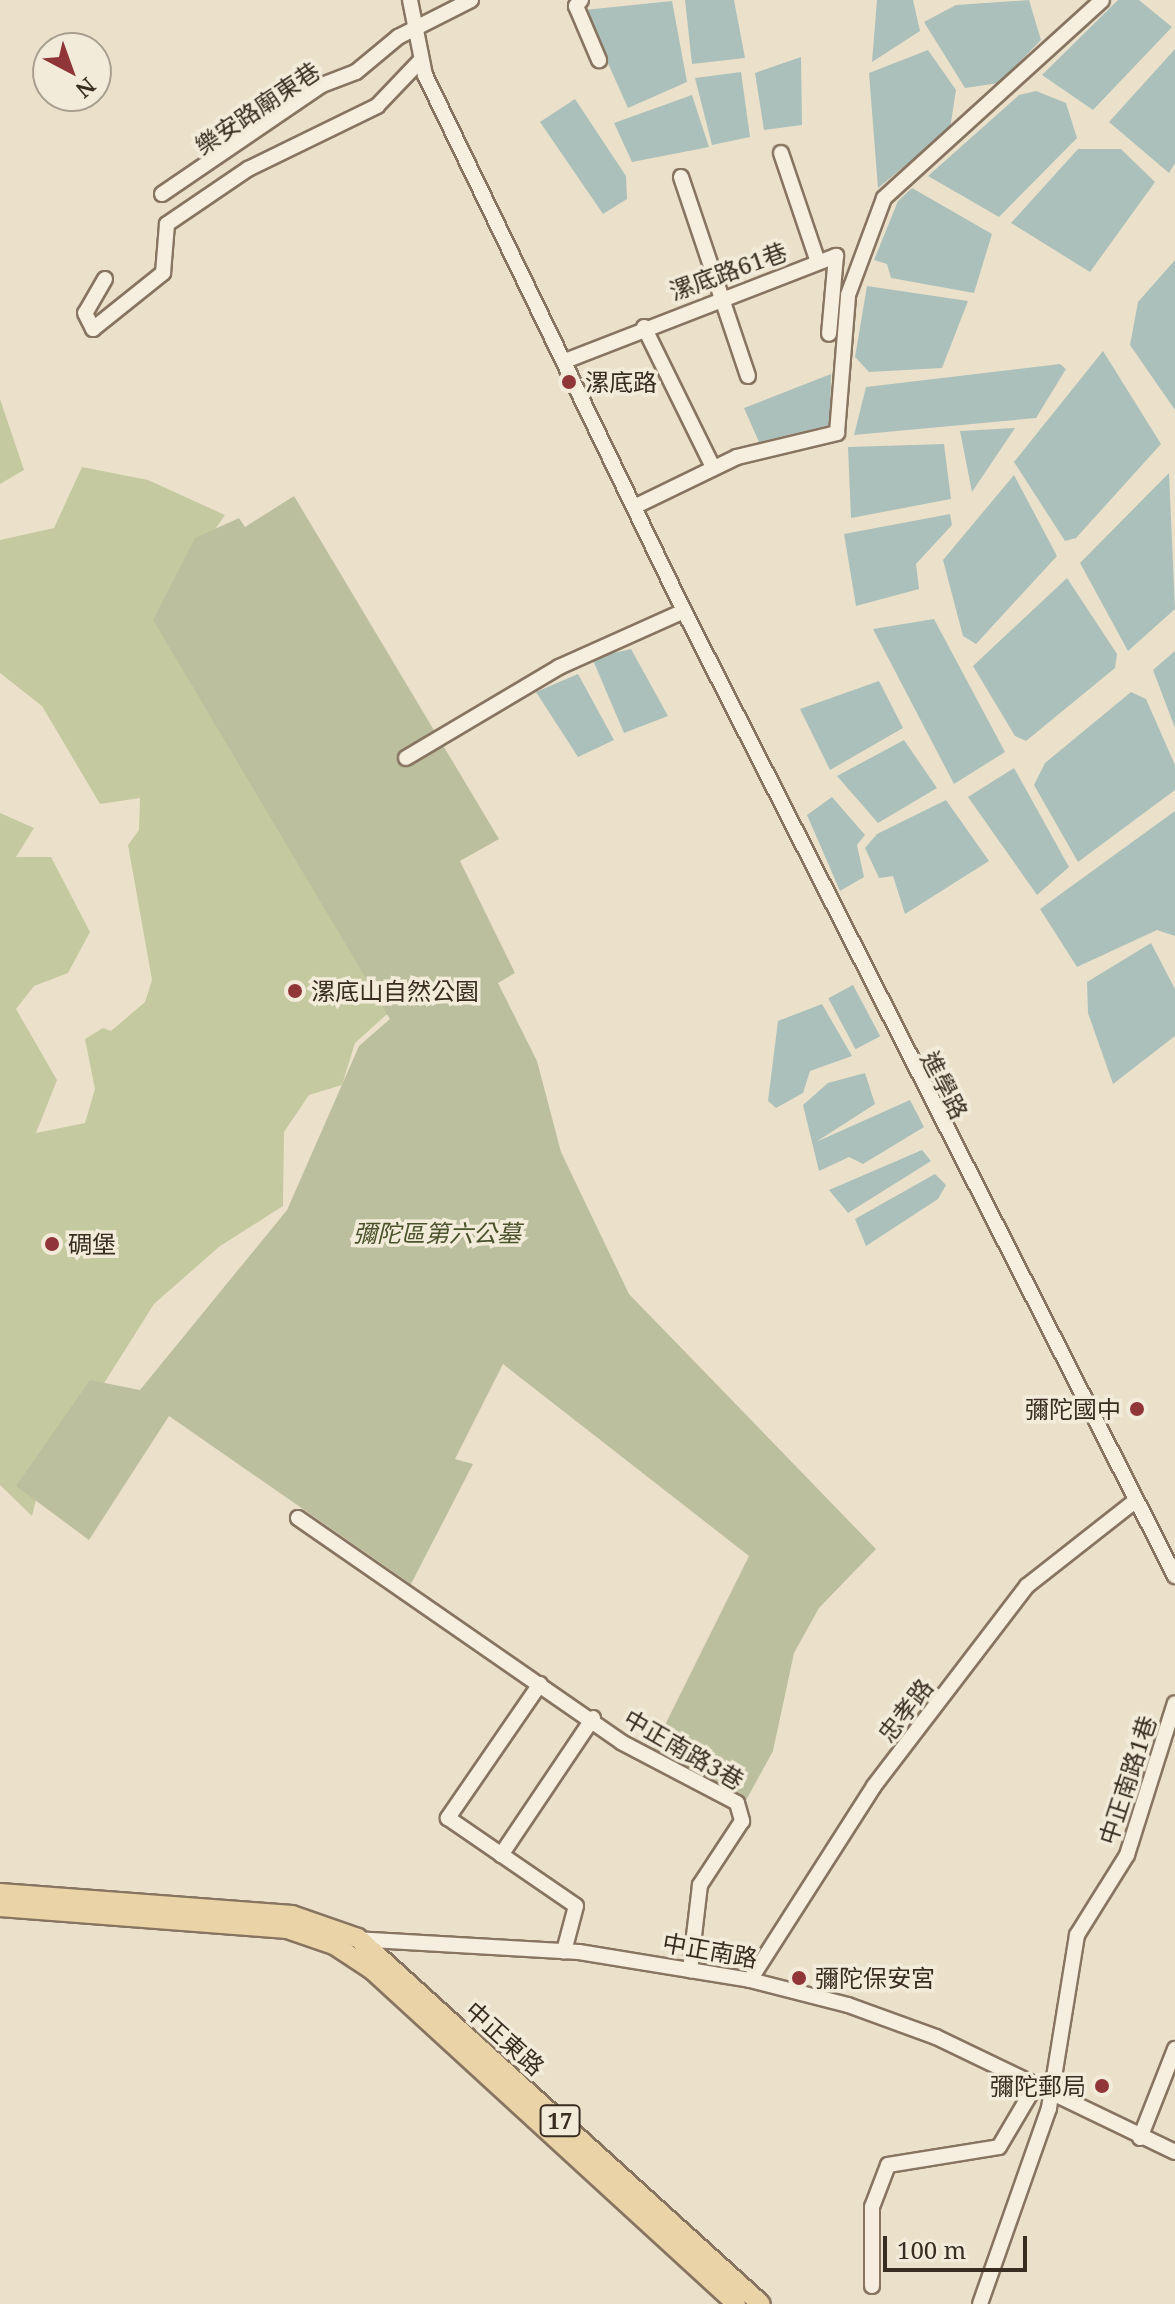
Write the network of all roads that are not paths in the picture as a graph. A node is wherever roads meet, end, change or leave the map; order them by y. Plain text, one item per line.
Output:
1 (410, 0) edge
2 (471, 0) edge
3 (581, 0) edge
4 (1102, 0) edge
5 (414, 28) junction
6 (599, 60) dead end
7 (420, 61) junction
8 (781, 153) dead end
9 (681, 177) dead end
10 (162, 194) dead end
11 (818, 262) junction
12 (105, 279) dead end
13 (723, 295) junction
14 (644, 327) junction
15 (829, 334) dead end
16 (565, 361) junction
17 (748, 376) dead end
18 (713, 467) junction
19 (636, 506) junction
20 (684, 611) junction
21 (406, 758) dead end
22 (1135, 1501) junction
23 (298, 1518) dead end
24 (1175, 1576) edge
25 (540, 1684) junction
26 (1175, 1703) edge
27 (593, 1718) junction
28 (501, 1855) junction
29 (0, 1893) edge
30 (0, 1907) edge
31 (358, 1938) junction
32 (334, 1945) junction
33 (564, 1951) junction
34 (690, 1970) junction
35 (750, 1980) junction
36 (1175, 2049) edge
37 (1035, 2086) junction
38 (1051, 2094) junction
39 (1140, 2138) junction
40 (1175, 2152) edge
41 (872, 2286) dead end
42 (736, 2304) edge
43 (761, 2304) edge
44 (980, 2304) edge

1 - 5 street
2 - 5 street, 樂安路廟東巷
3 - 6 street
4 - 18 street
5 - 7 street
5 - 10 street, 樂安路廟東巷
7 - 12 street
7 - 16 street
8 - 11 street
9 - 13 street
11 - 13 street, 漯底路61巷
11 - 15 street, 漯底路61巷
13 - 14 street, 漯底路61巷
13 - 17 street
14 - 16 street, 漯底路61巷
14 - 18 street
16 - 19 street
18 - 19 street
19 - 20 street
20 - 21 street
20 - 22 street, 進學路
22 - 24 street, 進學路
22 - 35 street, 忠孝路
23 - 25 street, 中正南路3巷
25 - 27 street, 中正南路3巷
25 - 28 street
26 - 38 street, 中正南路1巷
27 - 28 street
27 - 34 street, 中正南路3巷
28 - 33 street
29 - 31 main road, 中正南路 / 17
30 - 32 main road, 17
31 - 32 street, 中正南路
31 - 33 street, 中正南路
31 - 43 main road, 中正東路 / 17
32 - 42 main road, 中正東路 / 17
33 - 34 street, 中正南路
34 - 35 street, 中正南路
35 - 37 street, 中正南路
36 - 39 street
37 - 38 street, 中正南路
37 - 41 street
38 - 39 street, 中正南路
38 - 44 street, 中正南路1巷
39 - 40 street, 中正南路

